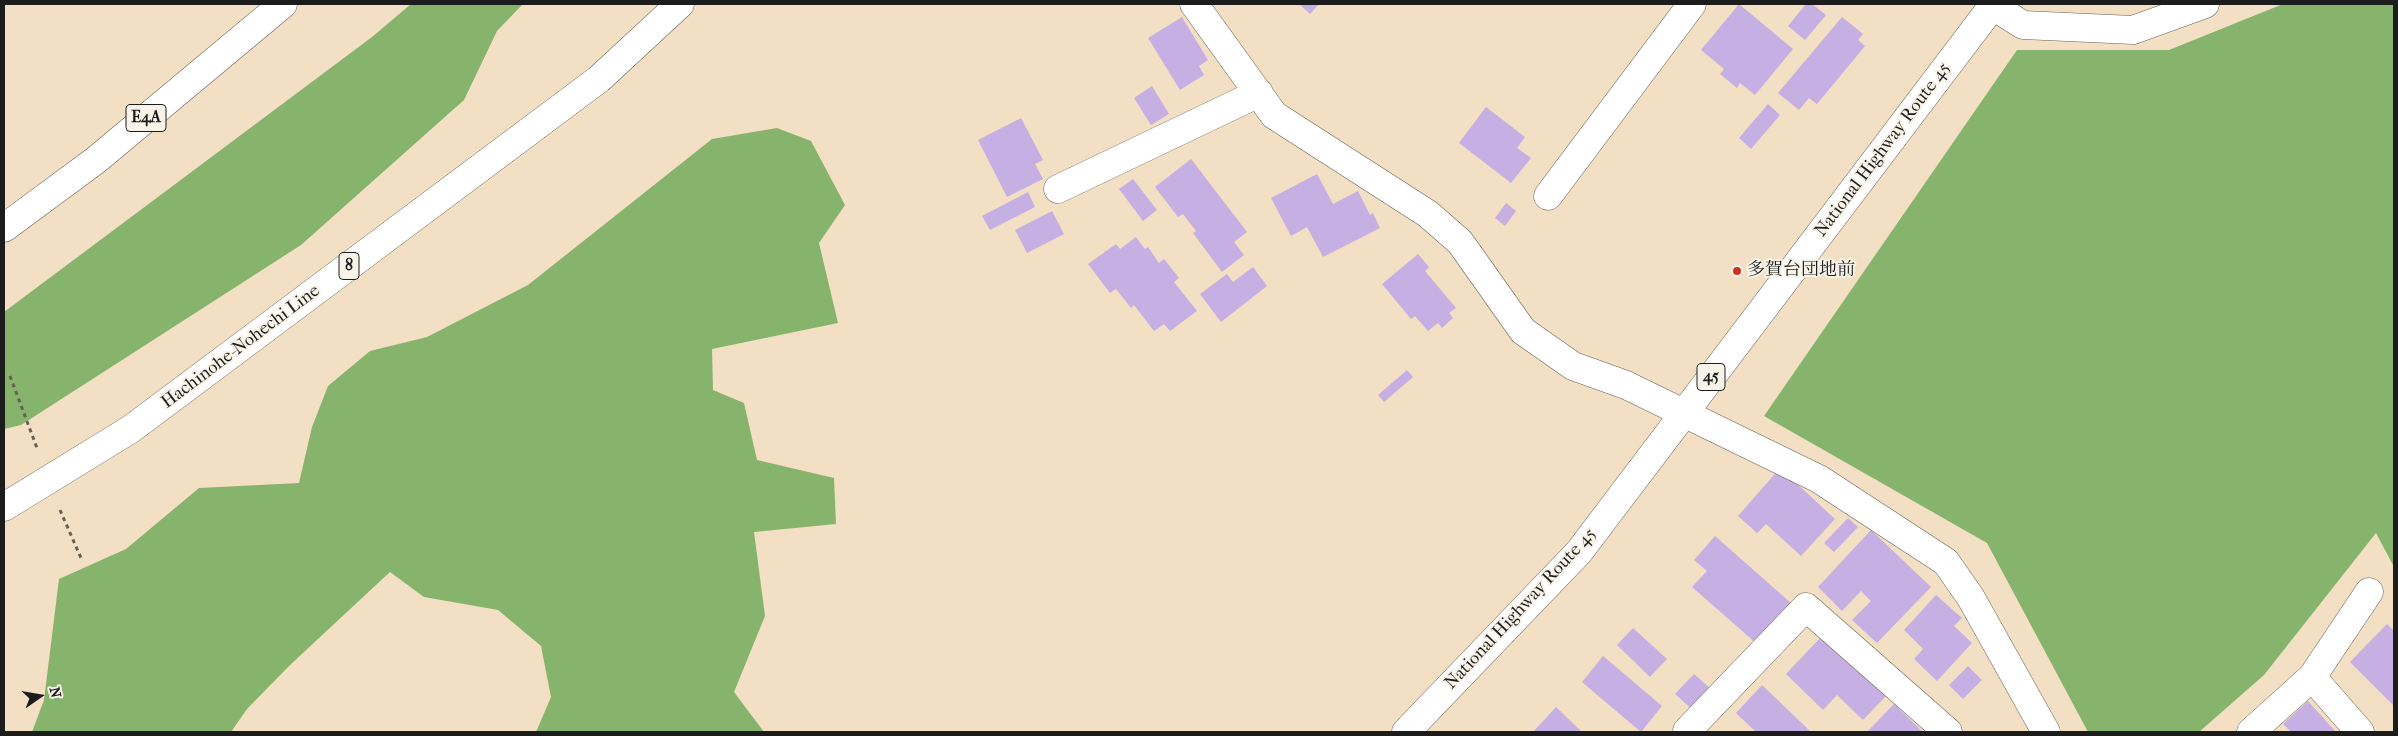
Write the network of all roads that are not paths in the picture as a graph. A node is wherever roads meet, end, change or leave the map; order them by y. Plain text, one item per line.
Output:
1 (283, 4) edge
2 (680, 4) edge
3 (1194, 4) edge
4 (1692, 4) edge
5 (1993, 4) edge
6 (2205, 4) edge
7 (1259, 93) junction
8 (1058, 188) dead end
9 (1548, 196) dead end
10 (4, 228) edge
11 (1684, 414) junction
12 (4, 507) edge
13 (2369, 592) dead end
14 (2312, 677) junction
15 (1406, 732) edge
16 (1689, 732) edge
17 (1948, 732) edge
18 (2046, 732) edge
19 (2251, 732) edge
20 (2360, 732) edge

1 - 10 main road, E4A
2 - 12 main road, Hachinohe-Nohechi Line / 8
3 - 7 main road
4 - 9 main road
5 - 6 main road
5 - 11 main road, National Highway Route 45 / 45
7 - 8 main road
7 - 11 main road
11 - 15 main road, National Highway Route 45 / 45
11 - 18 main road
13 - 14 main road
14 - 19 main road
14 - 20 main road
16 - 17 main road

